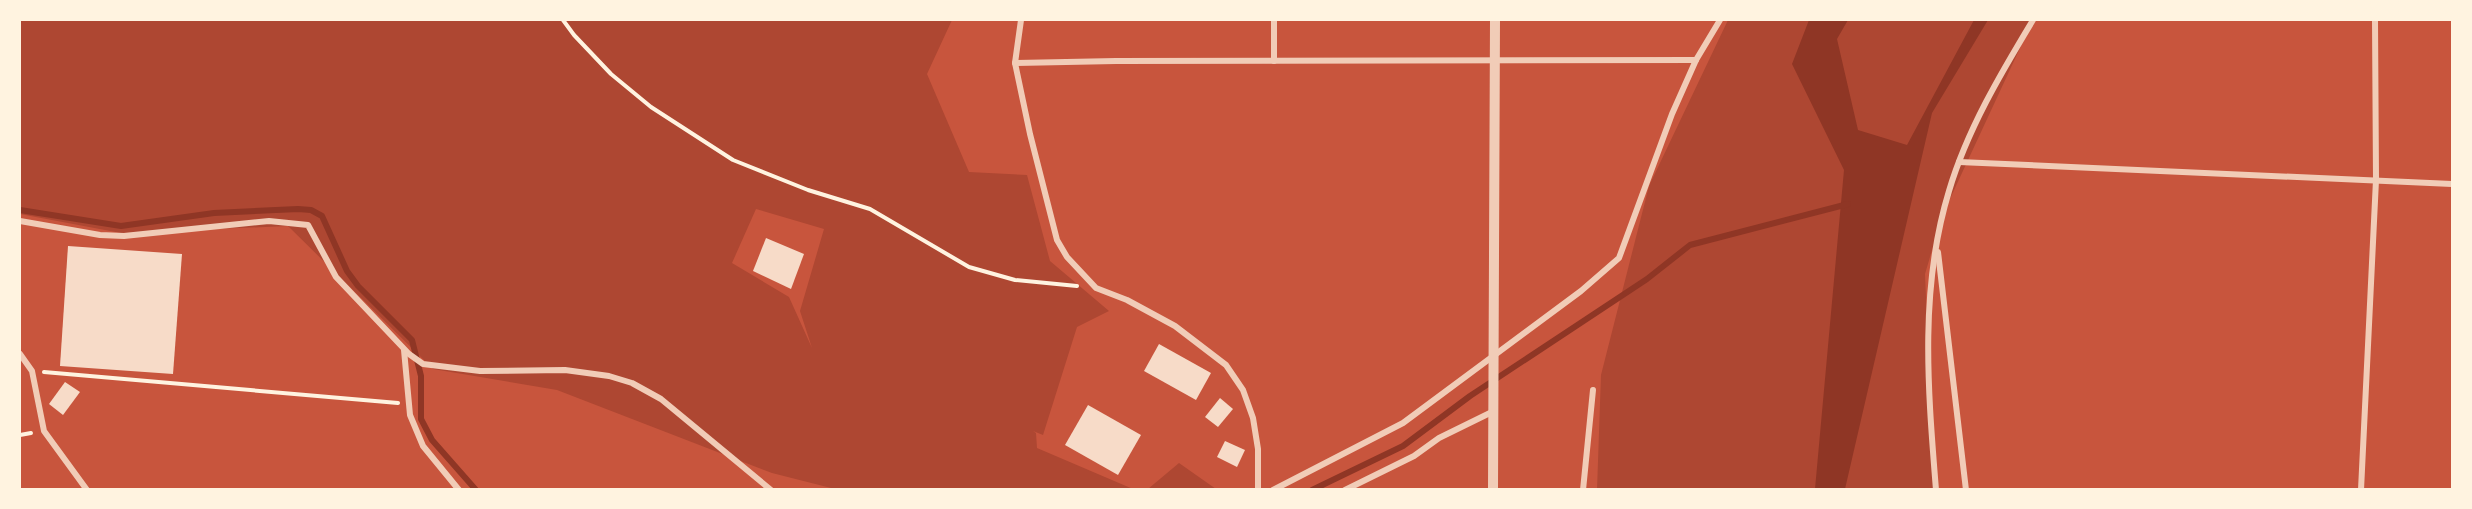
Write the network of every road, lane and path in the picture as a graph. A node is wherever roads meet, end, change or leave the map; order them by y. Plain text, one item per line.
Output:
1 (563, 20) edge
2 (1021, 20) edge
3 (1274, 20) edge
4 (1496, 20) edge
5 (1720, 20) edge
6 (2033, 20) edge
7 (2375, 20) edge
8 (1696, 60) junction
9 (1274, 61) junction
10 (1496, 62) junction
11 (1015, 63) junction
12 (1959, 162) junction
13 (2376, 180) junction
14 (2452, 184) edge
15 (20, 221) edge
16 (1936, 242) junction
17 (1096, 288) junction
18 (407, 352) junction
19 (20, 354) edge
20 (1495, 359) junction
21 (32, 371) junction
22 (1593, 390) dead end
23 (408, 404) junction
24 (1495, 411) junction
25 (87, 489) edge
26 (459, 489) edge
27 (771, 489) edge
28 (1258, 489) edge
29 (1273, 489) edge
30 (1345, 489) edge
31 (1493, 489) edge
32 (1583, 489) edge
33 (1936, 489) edge
34 (1966, 489) edge
35 (2361, 489) edge

1 - 17 path
2 - 11 street
3 - 9 street
4 - 10 street
5 - 8 street
6 - 12 street
7 - 13 street
8 - 10 street
8 - 20 street
9 - 10 street
9 - 11 street
10 - 20 street
11 - 17 street
12 - 13 street
12 - 16 street
13 - 14 street
13 - 35 street
15 - 18 street
16 - 33 street
16 - 34 street
17 - 28 street
18 - 23 street
18 - 27 street
19 - 21 street
20 - 24 street
20 - 29 street
21 - 23 path
21 - 25 street
22 - 32 street
23 - 26 street
24 - 30 street
24 - 31 street

